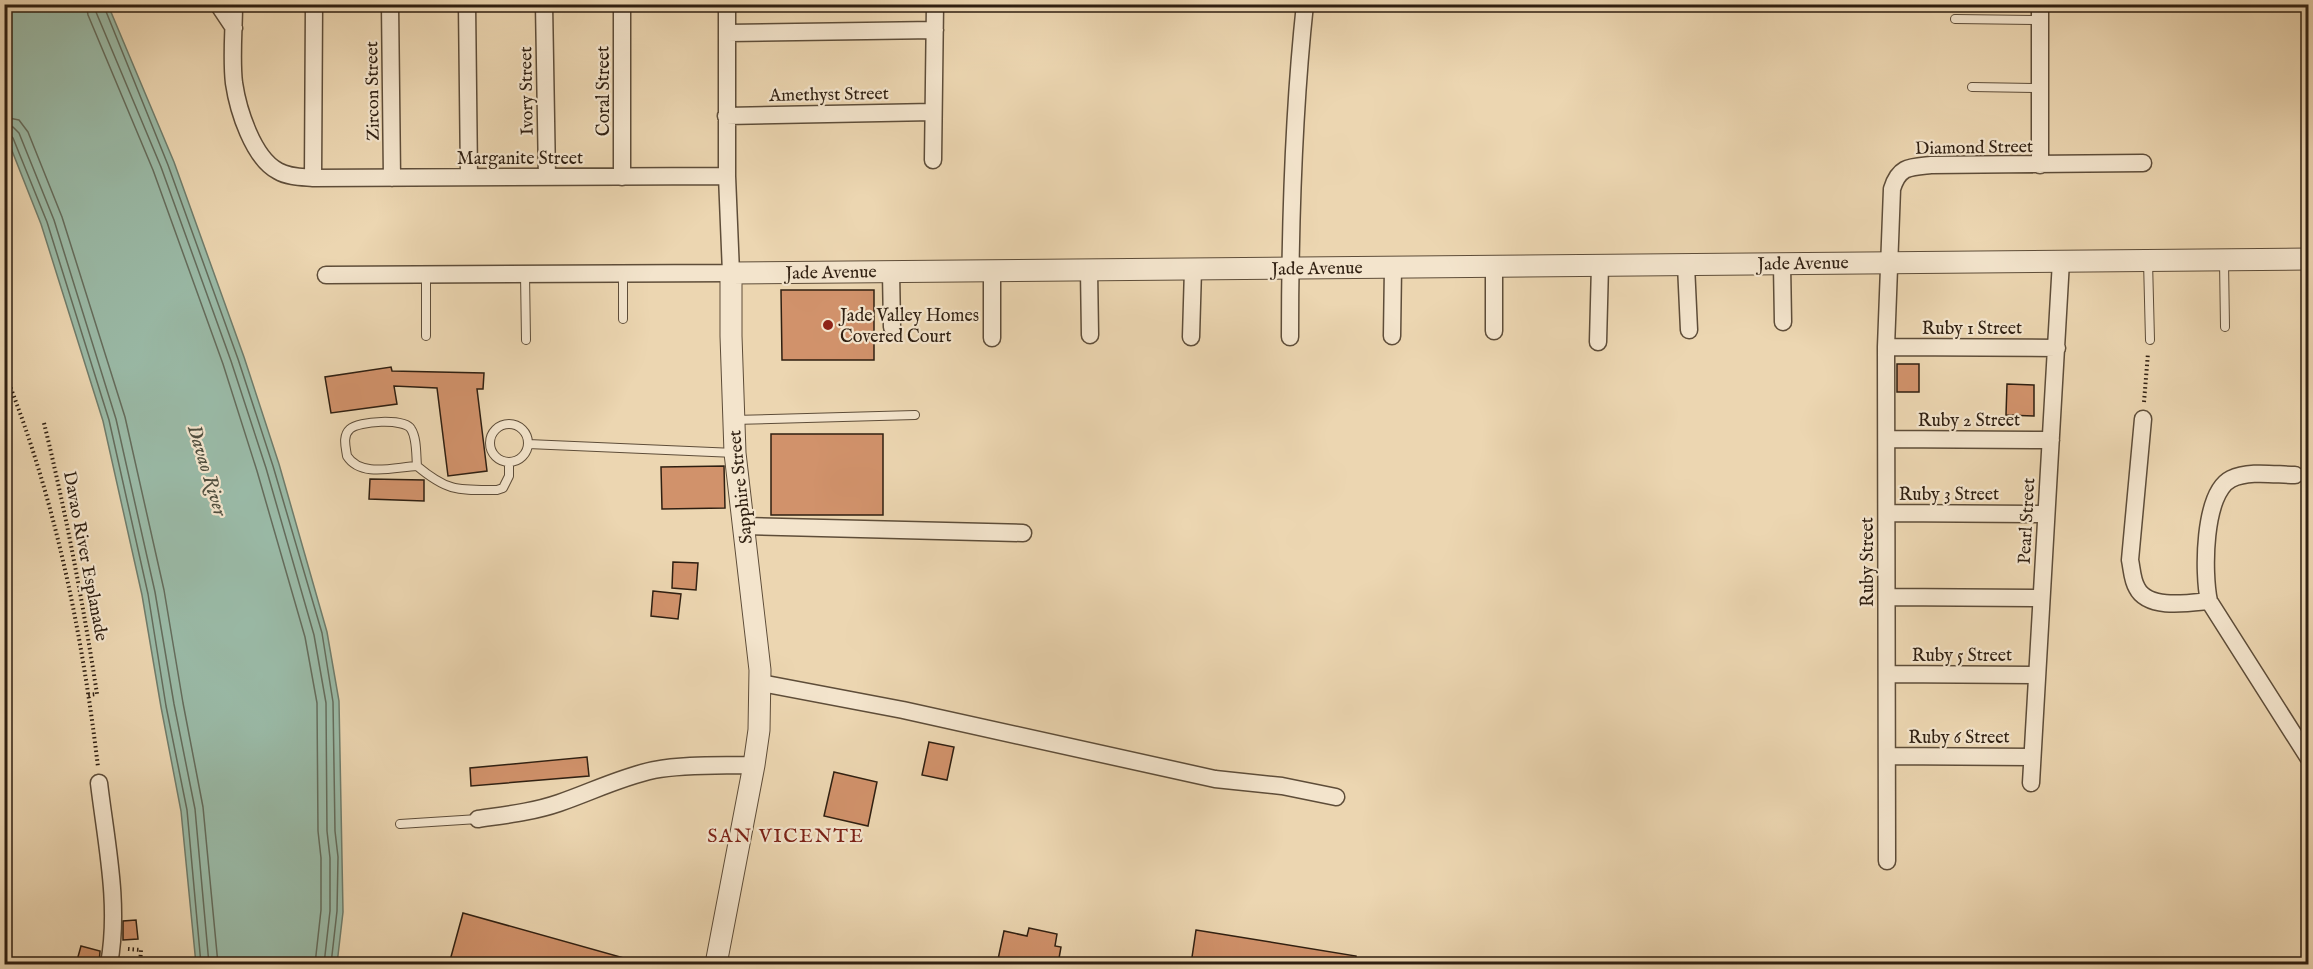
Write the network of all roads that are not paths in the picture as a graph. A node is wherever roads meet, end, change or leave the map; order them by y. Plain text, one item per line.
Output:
1 (218, 4) edge
2 (234, 4) edge
3 (314, 4) edge
4 (390, 4) edge
5 (467, 4) edge
6 (544, 4) edge
7 (622, 4) edge
8 (727, 4) edge
9 (935, 4) edge
10 (1305, 4) edge
11 (2040, 12) edge
12 (1955, 19) dead end
13 (234, 28) junction
14 (935, 30) junction
15 (727, 33) junction
16 (1972, 87) dead end
17 (2040, 88) junction
18 (933, 112) junction
19 (726, 116) junction
20 (933, 160) dead end
21 (2143, 163) dead end
22 (2040, 165) junction
23 (727, 176) junction
24 (469, 177) junction
25 (546, 177) junction
26 (622, 177) junction
27 (314, 178) junction
28 (392, 178) junction
29 (2307, 259) edge
30 (2224, 260) junction
31 (2061, 261) junction
32 (2148, 261) junction
33 (1890, 263) junction
34 (1686, 264) junction
35 (1782, 264) junction
36 (1600, 265) junction
37 (1494, 266) junction
38 (1393, 267) junction
39 (1290, 268) junction
40 (1193, 269) junction
41 (1089, 270) junction
42 (992, 271) junction
43 (891, 272) junction
44 (731, 273) junction
45 (426, 274) junction
46 (525, 274) junction
47 (623, 274) junction
48 (326, 275) dead end
49 (623, 319) dead end
50 (2307, 321) edge
51 (1783, 322) dead end
52 (892, 327) dead end
53 (2225, 327) dead end
54 (1689, 330) dead end
55 (1494, 331) dead end
56 (1090, 335) dead end
57 (426, 336) dead end
58 (1392, 336) dead end
59 (1191, 337) dead end
60 (1290, 337) dead end
61 (992, 338) dead end
62 (526, 340) dead end
63 (2150, 340) road end
64 (1598, 342) dead end
65 (1887, 347) junction
66 (2056, 348) junction
67 (915, 415) dead end
68 (2143, 419) road end
69 (733, 420) junction
70 (1887, 439) junction
71 (2051, 440) junction
72 (528, 444) junction
73 (735, 453) junction
74 (509, 462) junction
75 (417, 466) junction
76 (2295, 476) dead end
77 (1887, 513) junction
78 (2046, 514) junction
79 (744, 526) junction
80 (1023, 533) dead end
81 (1887, 597) junction
82 (2041, 598) junction
83 (2209, 601) junction
84 (1887, 674) junction
85 (2037, 675) junction
86 (761, 683) junction
87 (1887, 756) junction
88 (2032, 757) junction
89 (2308, 757) edge
90 (754, 765) junction
91 (99, 783) road end
92 (2031, 783) dead end
93 (1336, 797) dead end
94 (478, 819) joint
95 (400, 824) dead end
96 (1887, 861) dead end
97 (109, 964) edge
98 (716, 964) edge

1 - 13 street
2 - 13 street, Marganite Street
3 - 27 street
4 - 28 street, Zircon Street
5 - 24 street
6 - 25 street, Ivory Street
7 - 26 street, Coral Street
8 - 15 street, Sapphire Street
9 - 14 street
10 - 39 street
11 - 12 lane
11 - 17 street
13 - 27 street, Marganite Street
14 - 15 street
14 - 18 street
15 - 19 street, Sapphire Street
16 - 17 lane
17 - 22 street
18 - 19 street, Amethyst Street
18 - 20 street
19 - 23 street, Sapphire Street
21 - 22 street, Diamond Street
22 - 33 street, Diamond Street
23 - 26 street, Marganite Street
23 - 44 street, Sapphire Street
24 - 25 street, Marganite Street
24 - 28 street, Marganite Street
25 - 26 street, Marganite Street
27 - 28 street, Marganite Street
29 - 30 street, Jade Avenue
29 - 50 lane
30 - 32 street, Jade Avenue
30 - 53 lane
31 - 32 street, Jade Avenue
31 - 33 street, Jade Avenue
31 - 66 street, Pearl Street
32 - 63 lane
33 - 35 street, Jade Avenue
33 - 65 street, Ruby Street
34 - 35 street, Jade Avenue
34 - 36 street, Jade Avenue
34 - 54 street
35 - 51 street
36 - 37 street, Jade Avenue
36 - 64 street
37 - 38 street, Jade Avenue
37 - 55 street
38 - 39 street, Jade Avenue
38 - 58 street
39 - 40 street, Jade Avenue
39 - 60 street
40 - 41 street, Jade Avenue
40 - 59 street
41 - 42 street, Jade Avenue
41 - 56 street
42 - 43 street, Jade Avenue
42 - 61 street
43 - 44 street, Jade Avenue
43 - 52 street
44 - 47 street, Jade Avenue
44 - 69 street, Sapphire Street
45 - 46 street, Jade Avenue
45 - 48 street, Jade Avenue
45 - 57 lane
46 - 47 street, Jade Avenue
46 - 62 lane
47 - 49 lane
65 - 66 street, Ruby 1 Street
65 - 70 street, Ruby Street
66 - 71 street, Pearl Street
67 - 69 lane
68 - 83 street
69 - 73 street, Sapphire Street
70 - 71 street, Ruby 2 Street
70 - 77 street, Ruby Street
71 - 78 street, Pearl Street
72 - 73 lane
72 - 74 lane
72 - 74 lane
73 - 79 street, Sapphire Street
74 - 75 lane
75 - 75 lane
76 - 83 street
77 - 78 street, Ruby 3 Street
77 - 81 street, Ruby Street
78 - 82 street, Pearl Street
79 - 80 street
79 - 86 street, Sapphire Street
81 - 82 street
81 - 84 street, Ruby Street
82 - 85 street, Pearl Street
83 - 89 street
84 - 85 street, Ruby 5 Street
84 - 87 street, Ruby Street
85 - 88 street, Pearl Street
86 - 90 street, Sapphire Street
86 - 93 street
87 - 88 street, Ruby 6 Street
87 - 96 street, Ruby Street
88 - 92 street, Pearl Street
90 - 94 street
90 - 98 street, Sapphire Street
91 - 97 street
94 - 95 lane

